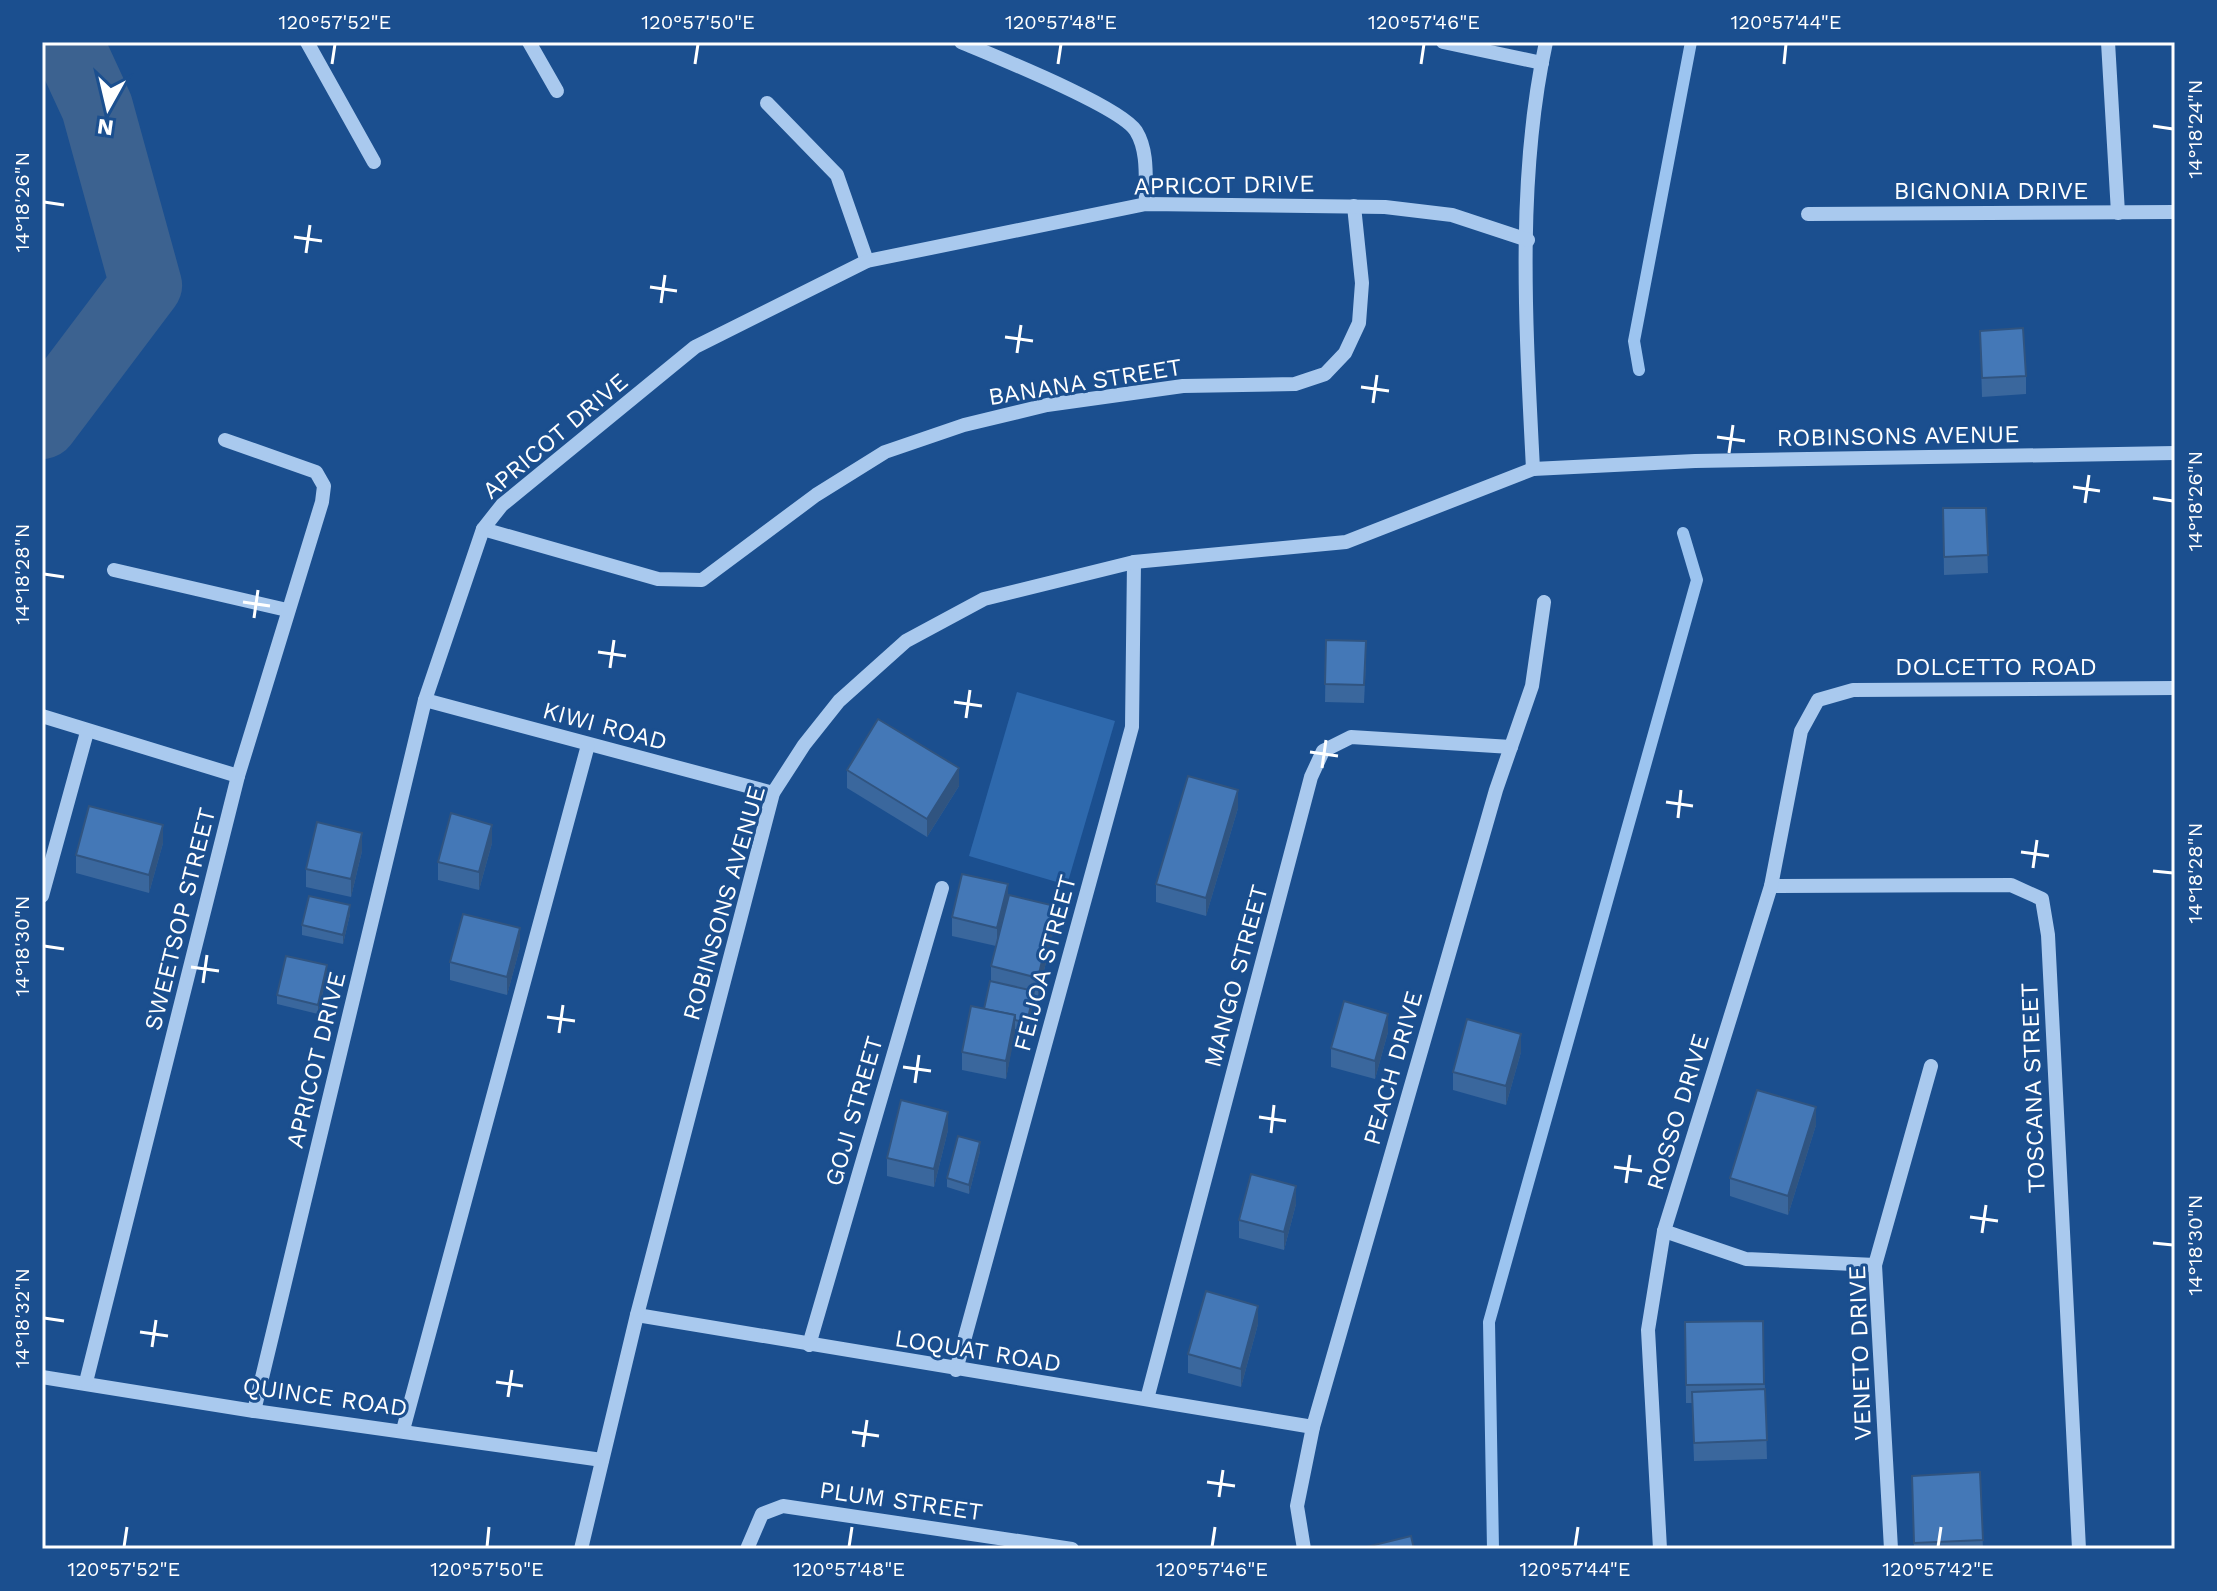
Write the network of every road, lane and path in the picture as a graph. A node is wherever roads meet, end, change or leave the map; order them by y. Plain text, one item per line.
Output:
1 (307, 42) edge
2 (529, 42) edge
3 (961, 42) edge
4 (1443, 42) edge
5 (1546, 42) edge
6 (2108, 42) edge
7 (1542, 63) junction
8 (557, 91) dead end
9 (767, 103) dead end
10 (374, 162) dead end
11 (1146, 204) junction
12 (1354, 206) junction
13 (2175, 212) edge
14 (2118, 213) junction
15 (1808, 214) dead end
16 (1528, 240) junction
17 (867, 261) junction
18 (225, 440) dead end
19 (2175, 453) edge
20 (1533, 469) junction
21 (483, 529) junction
22 (1134, 562) junction
23 (114, 570) dead end
24 (1544, 602) dead end
25 (287, 610) junction
26 (2175, 688) edge
27 (425, 700) junction
28 (1818, 700) joint
29 (42, 716) edge
30 (87, 732) junction
31 (588, 745) junction
32 (1511, 747) junction
33 (238, 776) junction
34 (773, 793) junction
35 (43, 886) edge
36 (1771, 886) junction
37 (942, 888) dead end
38 (1931, 1066) dead end
39 (1664, 1231) junction
40 (1875, 1265) junction
41 (637, 1315) junction
42 (809, 1345) junction
43 (956, 1370) junction
44 (42, 1377) edge
45 (86, 1382) junction
46 (1147, 1399) junction
47 (254, 1411) junction
48 (1313, 1427) junction
49 (403, 1430) junction
50 (602, 1460) junction
51 (581, 1549) edge
52 (747, 1549) edge
53 (1072, 1549) edge
54 (1304, 1549) edge
55 (1660, 1549) edge
56 (1891, 1549) edge
57 (2079, 1549) edge

1 - 10 street
2 - 8 street
3 - 11 street
4 - 7 street
5 - 7 street
6 - 14 street
7 - 16 street
9 - 17 street
11 - 12 street, APRICOT DRIVE
11 - 17 street, APRICOT DRIVE
12 - 16 street, APRICOT DRIVE
12 - 21 street, BANANA STREET
13 - 14 street, BIGNONIA DRIVE
14 - 15 street, BIGNONIA DRIVE
16 - 20 street
17 - 21 street, APRICOT DRIVE
18 - 25 street, SWEETSOP STREET
19 - 20 street, ROBINSONS AVENUE
20 - 22 street, ROBINSONS AVENUE
21 - 27 street, APRICOT DRIVE
22 - 34 street, ROBINSONS AVENUE
22 - 43 street, FEIJOA STREET
23 - 25 street
24 - 32 street, PEACH DRIVE
25 - 33 street, SWEETSOP STREET
26 - 28 street, DOLCETTO ROAD
27 - 31 street, KIWI ROAD
27 - 47 street, APRICOT DRIVE
28 - 36 street, ROSSO DRIVE
29 - 30 street
30 - 33 street
30 - 35 street
31 - 34 street, KIWI ROAD
31 - 49 street
32 - 46 street, MANGO STREET
32 - 48 street, PEACH DRIVE
33 - 45 street, SWEETSOP STREET
34 - 41 street, ROBINSONS AVENUE
36 - 39 street, ROSSO DRIVE
36 - 57 street, TOSCANA STREET
37 - 42 street, GOJI STREET
38 - 40 street, VENETO DRIVE
39 - 40 street
39 - 55 street, ROSSO DRIVE
40 - 56 street, VENETO DRIVE
41 - 42 street, LOQUAT ROAD
41 - 50 street, ROBINSONS AVENUE
42 - 43 street, LOQUAT ROAD
43 - 46 street, LOQUAT ROAD
44 - 45 street, QUINCE ROAD
45 - 47 street, QUINCE ROAD
46 - 48 street, LOQUAT ROAD
47 - 49 street, QUINCE ROAD
48 - 54 street, PEACH DRIVE
49 - 50 street, QUINCE ROAD
50 - 51 street, ROBINSONS AVENUE
52 - 53 street, PLUM STREET

